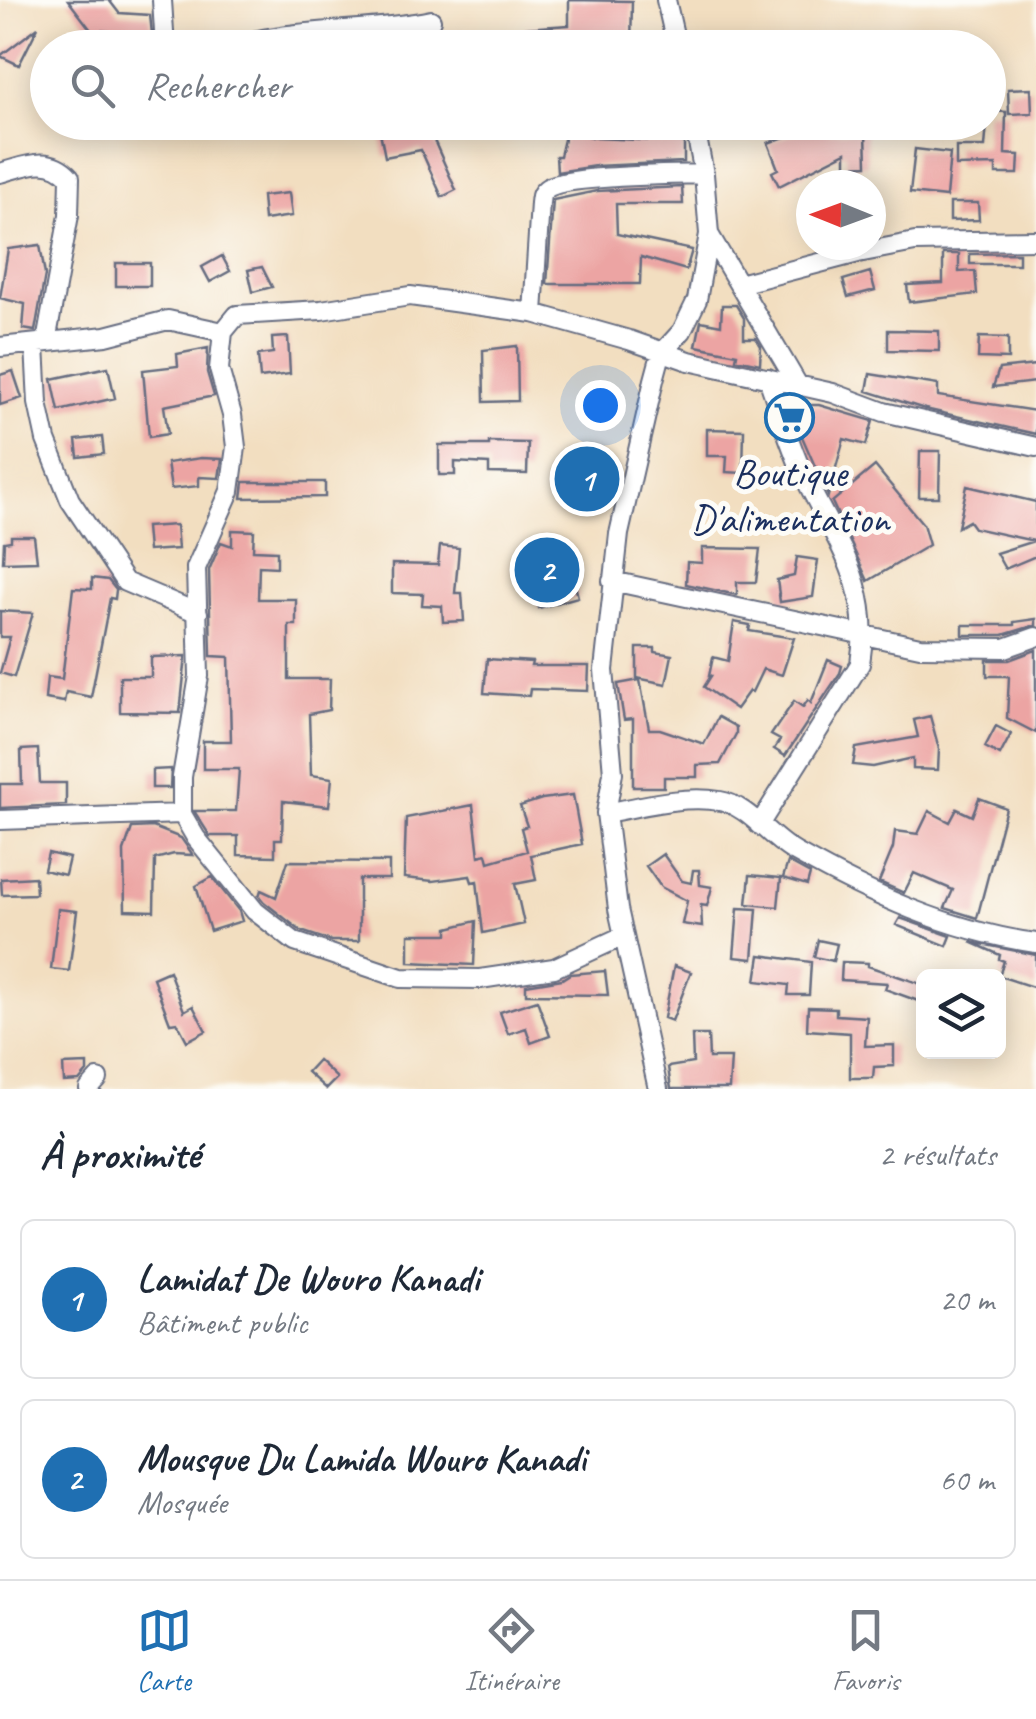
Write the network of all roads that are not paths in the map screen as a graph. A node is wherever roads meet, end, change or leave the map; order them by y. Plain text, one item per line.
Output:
1 (162, 0) edge
2 (666, 0) edge
3 (431, 20) dead end
4 (164, 30) edge
5 (349, 30) edge
6 (673, 30) edge
7 (697, 140) edge
8 (0, 173) edge
9 (704, 174) junction
10 (710, 234) junction
11 (1036, 240) edge
12 (739, 284) junction
13 (533, 313) junction
14 (223, 332) junction
15 (41, 343) junction
16 (0, 348) edge
17 (661, 354) junction
18 (768, 378) junction
19 (798, 385) junction
20 (1036, 447) edge
21 (612, 582) junction
22 (198, 613) junction
23 (1036, 637) edge
24 (865, 638) junction
25 (606, 812) junction
26 (182, 814) junction
27 (0, 820) edge
28 (758, 825) junction
29 (623, 936) junction
30 (1036, 943) edge
31 (658, 1089) edge

1 - 4 street
2 - 6 street
3 - 5 street
7 - 9 street
8 - 15 street
9 - 10 street
9 - 13 street
10 - 12 street
10 - 17 street
11 - 12 street
12 - 19 street
13 - 14 street
13 - 17 street
14 - 15 street
14 - 22 street
15 - 16 street
15 - 22 street
17 - 18 street
17 - 21 street
18 - 19 street
18 - 24 street
19 - 20 street
21 - 24 street
21 - 25 street
22 - 26 street
23 - 24 street
24 - 28 street
25 - 28 street
25 - 29 street
26 - 27 street
26 - 29 street
28 - 30 street
29 - 31 street

